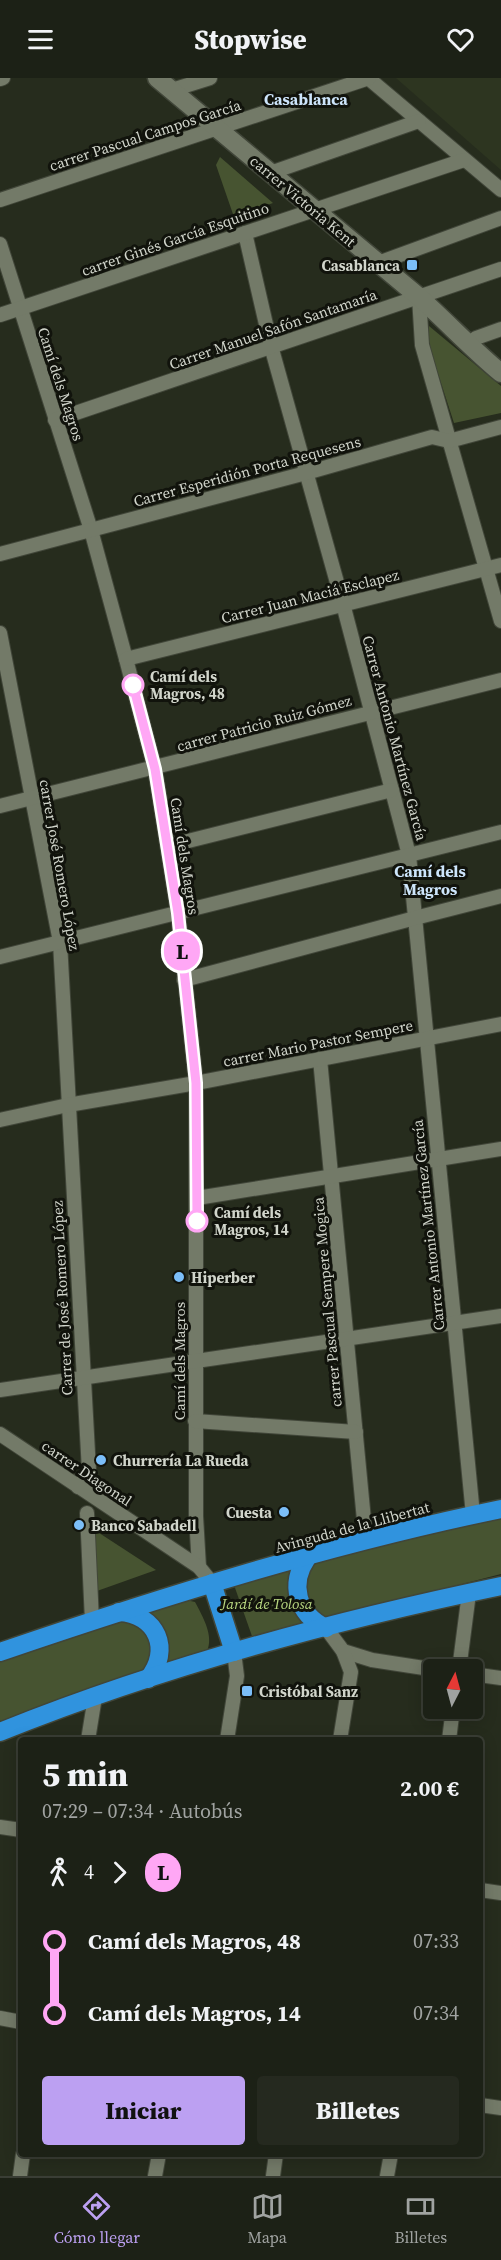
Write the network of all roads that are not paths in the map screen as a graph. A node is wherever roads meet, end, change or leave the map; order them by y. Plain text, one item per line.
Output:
1 (157, 78) edge
2 (210, 78) edge
3 (368, 78) edge
4 (172, 90) junction
5 (419, 121) junction
6 (217, 128) junction
7 (464, 160) junction
8 (270, 173) junction
9 (501, 190) edge
10 (0, 200) edge
11 (314, 209) junction
12 (501, 218) edge
13 (245, 233) junction
14 (0, 244) edge
15 (378, 263) junction
16 (501, 269) edge
17 (419, 297) junction
18 (20, 309) junction
19 (0, 315) edge
20 (501, 329) edge
21 (472, 342) junction
22 (271, 346) junction
23 (501, 359) edge
24 (501, 373) edge
25 (55, 420) junction
26 (501, 427) edge
27 (449, 441) junction
28 (306, 473) junction
29 (91, 530) junction
30 (0, 554) edge
31 (501, 565) edge
32 (486, 568) junction
33 (343, 604) junction
34 (501, 621) edge
35 (0, 633) edge
36 (126, 659) junction
37 (4, 675) edge
38 (501, 680) edge
39 (371, 712) junction
40 (155, 769) junction
41 (392, 790) junction
42 (32, 799) junction
43 (0, 806) edge
44 (501, 832) edge
45 (168, 846) junction
46 (409, 855) junction
47 (501, 897) edge
48 (178, 913) junction
49 (415, 918) junction
50 (60, 942) junction
51 (0, 957) edge
52 (184, 980) junction
53 (501, 1024) edge
54 (426, 1039) junction
55 (320, 1059) junction
56 (196, 1083) junction
57 (68, 1105) junction
58 (0, 1120) edge
59 (501, 1149) edge
60 (438, 1159) junction
61 (332, 1176) junction
62 (197, 1198) junction
63 (501, 1316) edge
64 (455, 1322) junction
65 (347, 1339) junction
66 (196, 1360) junction
67 (83, 1377) junction
68 (0, 1390) edge
69 (195, 1421) junction
70 (356, 1432) junction
71 (0, 1434) edge
72 (78, 1486) junction
73 (501, 1509) edge
74 (87, 1513) dead end
75 (473, 1515) junction
76 (366, 1541) junction
77 (308, 1558) junction
78 (199, 1567) junction
79 (212, 1583) junction
80 (501, 1586) edge
81 (469, 1593) junction
82 (118, 1612) junction
83 (92, 1621) junction
84 (326, 1628) junction
85 (343, 1651) junction
86 (0, 1652) edge
87 (234, 1652) junction
88 (460, 1659) edge
89 (423, 1668) edge
90 (483, 1676) edge
91 (501, 1678) edge
92 (148, 1679) junction
93 (95, 1697) junction
94 (452, 1719) edge
95 (0, 1732) edge
96 (88, 1737) edge
97 (227, 1737) edge
98 (340, 1737) edge
99 (449, 1737) edge
100 (0, 1827) edge
101 (18, 1830) edge
102 (483, 1890) edge
103 (501, 1893) edge
104 (0, 2019) edge
105 (18, 2022) edge
106 (483, 2105) edge
107 (501, 2108) edge
108 (23, 2157) edge
109 (158, 2157) edge
110 (276, 2157) edge
111 (390, 2157) edge
112 (20, 2176) edge
113 (155, 2176) edge
114 (273, 2176) edge
115 (387, 2176) edge

1 - 4 street, carrer Victoria Kent
2 - 4 street
3 - 5 street
3 - 6 street, carrer Pascual Campos García
4 - 6 street, carrer Victoria Kent
5 - 7 street
5 - 8 street
6 - 8 street, carrer Victoria Kent
6 - 10 street, carrer Pascual Campos García
7 - 9 street
7 - 11 street, carrer Ginés García Esquitino
8 - 11 street, carrer Victoria Kent
11 - 13 street, carrer Ginés García Esquitino
11 - 15 street, carrer Victoria Kent
12 - 15 street
13 - 18 street, carrer Ginés García Esquitino
13 - 22 street, Carrer Antonio Martínez García
14 - 18 street, Camí dels Magros
15 - 17 street, carrer Victoria Kent
16 - 17 street, Carrer Manuel Safón Santamaría
17 - 21 street, carrer Victoria Kent
17 - 22 street, Carrer Manuel Safón Santamaría
17 - 27 street
18 - 19 street, carrer Ginés García Esquitino
18 - 25 street, Camí dels Magros
20 - 21 street
21 - 23 street, carrer Victoria Kent
21 - 24 street, carrer Victoria Kent
22 - 25 street, Carrer Manuel Safón Santamaría
22 - 28 street, Carrer Antonio Martínez García
25 - 29 street, Camí dels Magros
26 - 27 street, Carrer Esperidión Porta Requesens
27 - 28 street, Carrer Esperidión Porta Requesens
27 - 32 street
28 - 29 street, Carrer Esperidión Porta Requesens
28 - 33 street, Carrer Antonio Martínez García
29 - 30 street, Carrer Esperidión Porta Requesens
29 - 36 street, Camí dels Magros
31 - 32 street, Carrer Juan Maciá Esclapez
32 - 33 street, Carrer Juan Maciá Esclapez
32 - 34 street
33 - 36 street, Carrer Juan Maciá Esclapez
33 - 39 street, Carrer Antonio Martínez García
35 - 37 street, carrer José Romero López
36 - 40 street, Camí dels Magros
37 - 42 street, carrer José Romero López
38 - 39 street, carrer Patricio Ruiz Gómez
39 - 40 street, carrer Patricio Ruiz Gómez
39 - 41 street, Carrer Antonio Martínez García
40 - 42 street, carrer Patricio Ruiz Gómez
40 - 45 street, Camí dels Magros
41 - 45 street
41 - 46 street, Carrer Antonio Martínez García
42 - 43 street, carrer Patricio Ruiz Gómez
42 - 50 street, carrer José Romero López
44 - 46 street
45 - 48 street, Camí dels Magros
46 - 48 street
46 - 49 street, Carrer Antonio Martínez García
47 - 49 street
48 - 50 street
48 - 52 street, Camí dels Magros
49 - 52 street
49 - 54 street, Carrer Antonio Martínez García
50 - 51 street
50 - 57 street, carrer José Romero López
52 - 56 street, Camí dels Magros
53 - 54 street, carrer Mario Pastor Sempere
54 - 55 street, carrer Mario Pastor Sempere
54 - 60 street, Carrer Antonio Martínez García
55 - 56 street, carrer Mario Pastor Sempere
55 - 61 street, carrer Pascual Sempere Mogica
56 - 57 street, carrer Mario Pastor Sempere
56 - 62 street, Camí dels Magros
57 - 58 street, carrer Mario Pastor Sempere
57 - 67 street, Carrer de José Romero López
59 - 60 street
60 - 61 street
60 - 64 street, Carrer Antonio Martínez García
61 - 62 street
61 - 65 street, carrer Pascual Sempere Mogica
62 - 66 street, Camí dels Magros
63 - 64 street
64 - 65 street
64 - 75 street, Carrer Antonio Martínez García
65 - 66 street
65 - 70 street, carrer Pascual Sempere Mogica
66 - 67 street
66 - 69 street, Camí dels Magros
67 - 68 street
67 - 72 street, Carrer de José Romero López
69 - 70 street
69 - 78 street, Camí dels Magros
70 - 76 street, carrer Pascual Sempere Mogica
71 - 72 street, carrer Diagonal
72 - 78 street, carrer Diagonal
73 - 75 highway, Avinguda de la Llibertat
74 - 83 street
75 - 76 highway, Avinguda de la Llibertat
76 - 77 highway, Avinguda de la Llibertat
77 - 79 highway, Avinguda de la Llibertat
77 - 84 highway
78 - 79 street, carrer Diagonal
79 - 82 highway, Avinguda de la Llibertat
79 - 87 highway
80 - 81 highway
81 - 84 highway
81 - 88 street
82 - 83 highway, Avinguda de la Llibertat
82 - 92 highway
83 - 86 highway, Avinguda de la Llibertat
84 - 85 street
84 - 87 highway
85 - 89 street
85 - 98 street
87 - 92 highway
87 - 97 street
90 - 91 street
92 - 93 highway
93 - 95 highway
93 - 96 street
94 - 99 street
100 - 101 street
102 - 103 street
104 - 105 street
106 - 107 street
108 - 112 street
109 - 113 street
110 - 114 street
111 - 115 street

